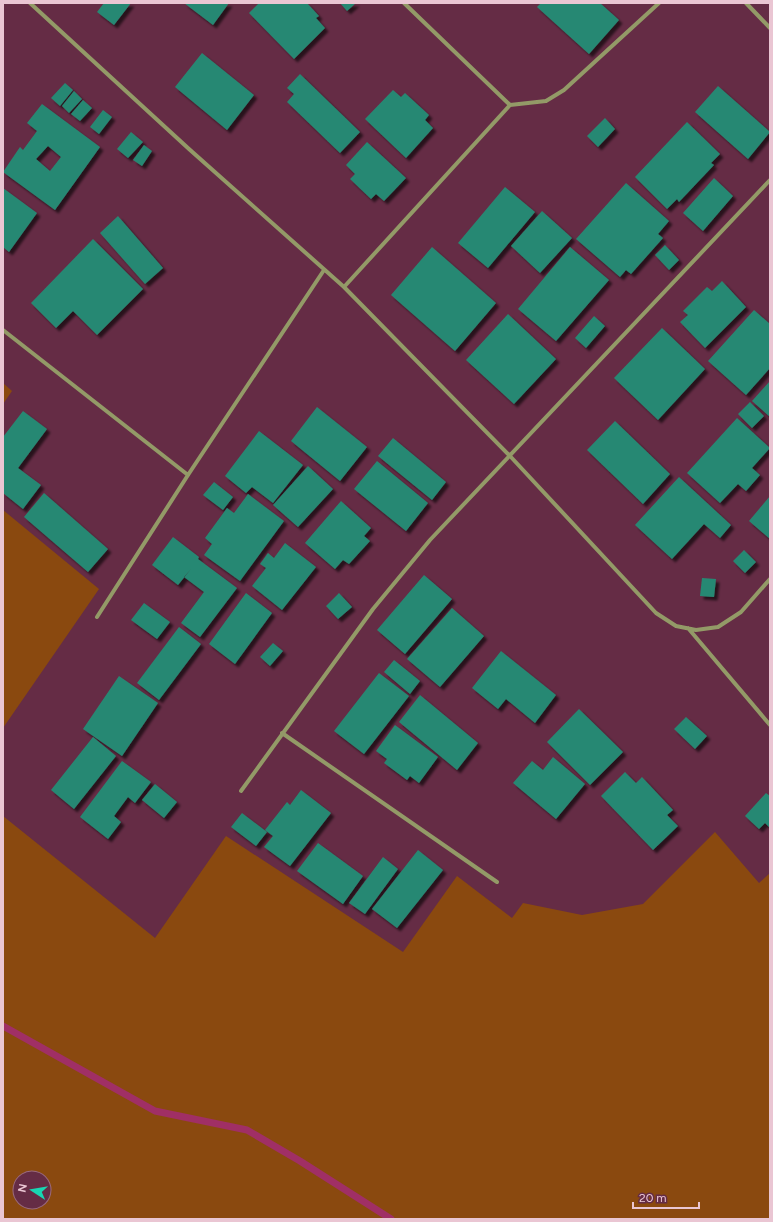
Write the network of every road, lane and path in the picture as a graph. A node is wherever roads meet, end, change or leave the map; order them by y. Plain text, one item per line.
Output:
1 (30, 3) edge
2 (404, 3) edge
3 (659, 3) edge
4 (746, 3) edge
5 (770, 28) edge
6 (510, 105) junction
7 (770, 180) edge
8 (324, 270) junction
9 (344, 287) junction
10 (3, 330) edge
11 (510, 456) junction
12 (188, 475) junction
13 (770, 579) edge
14 (97, 617) dead end
15 (688, 628) junction
16 (770, 725) edge
17 (282, 733) junction
18 (241, 791) dead end
19 (497, 882) dead end

1 - 8 street
2 - 6 street
3 - 6 street
4 - 5 street
6 - 9 street
7 - 11 street
8 - 9 street
8 - 12 street
9 - 11 street
10 - 12 street
11 - 15 street
11 - 17 street
12 - 14 street
13 - 15 street
15 - 16 street
17 - 18 street
17 - 19 street

